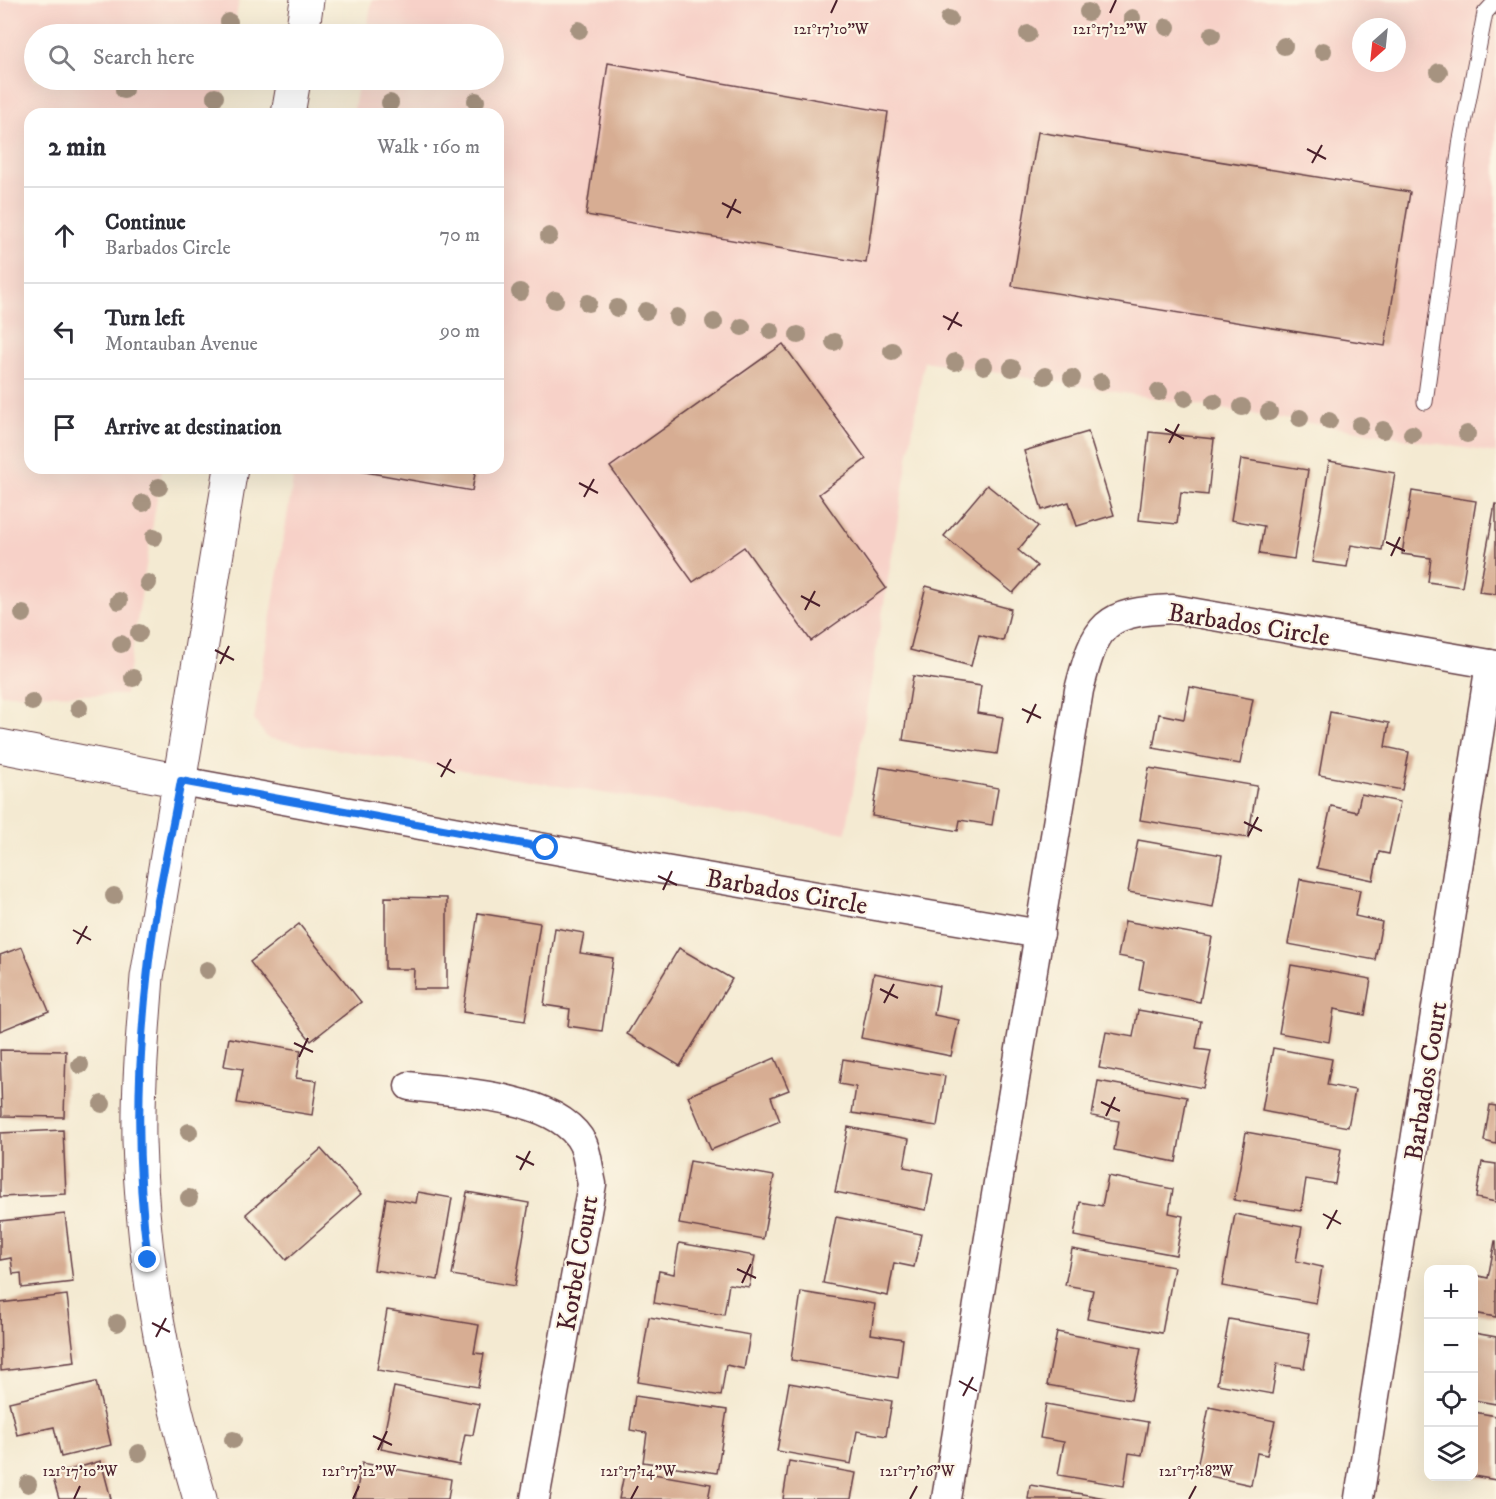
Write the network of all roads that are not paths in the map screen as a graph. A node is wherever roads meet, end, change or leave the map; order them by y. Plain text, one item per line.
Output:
1 (307, 0) edge
2 (1496, 1) edge
3 (303, 24) edge
4 (292, 90) edge
5 (289, 108) edge
6 (1425, 402) dead end
7 (230, 474) edge
8 (1493, 665) edge
9 (0, 746) edge
10 (181, 781) junction
11 (1040, 934) junction
12 (409, 1086) dead end
13 (1359, 1498) edge
14 (200, 1499) edge
15 (535, 1499) edge
16 (946, 1499) edge

1 - 3 street
2 - 6 lane
4 - 5 street
7 - 10 street
8 - 11 street, Barbados Circle
8 - 13 street, Barbados Court
9 - 10 street
10 - 11 street, Barbados Circle
10 - 14 street
11 - 16 street, Barbados Circle
12 - 15 street, Korbel Court

